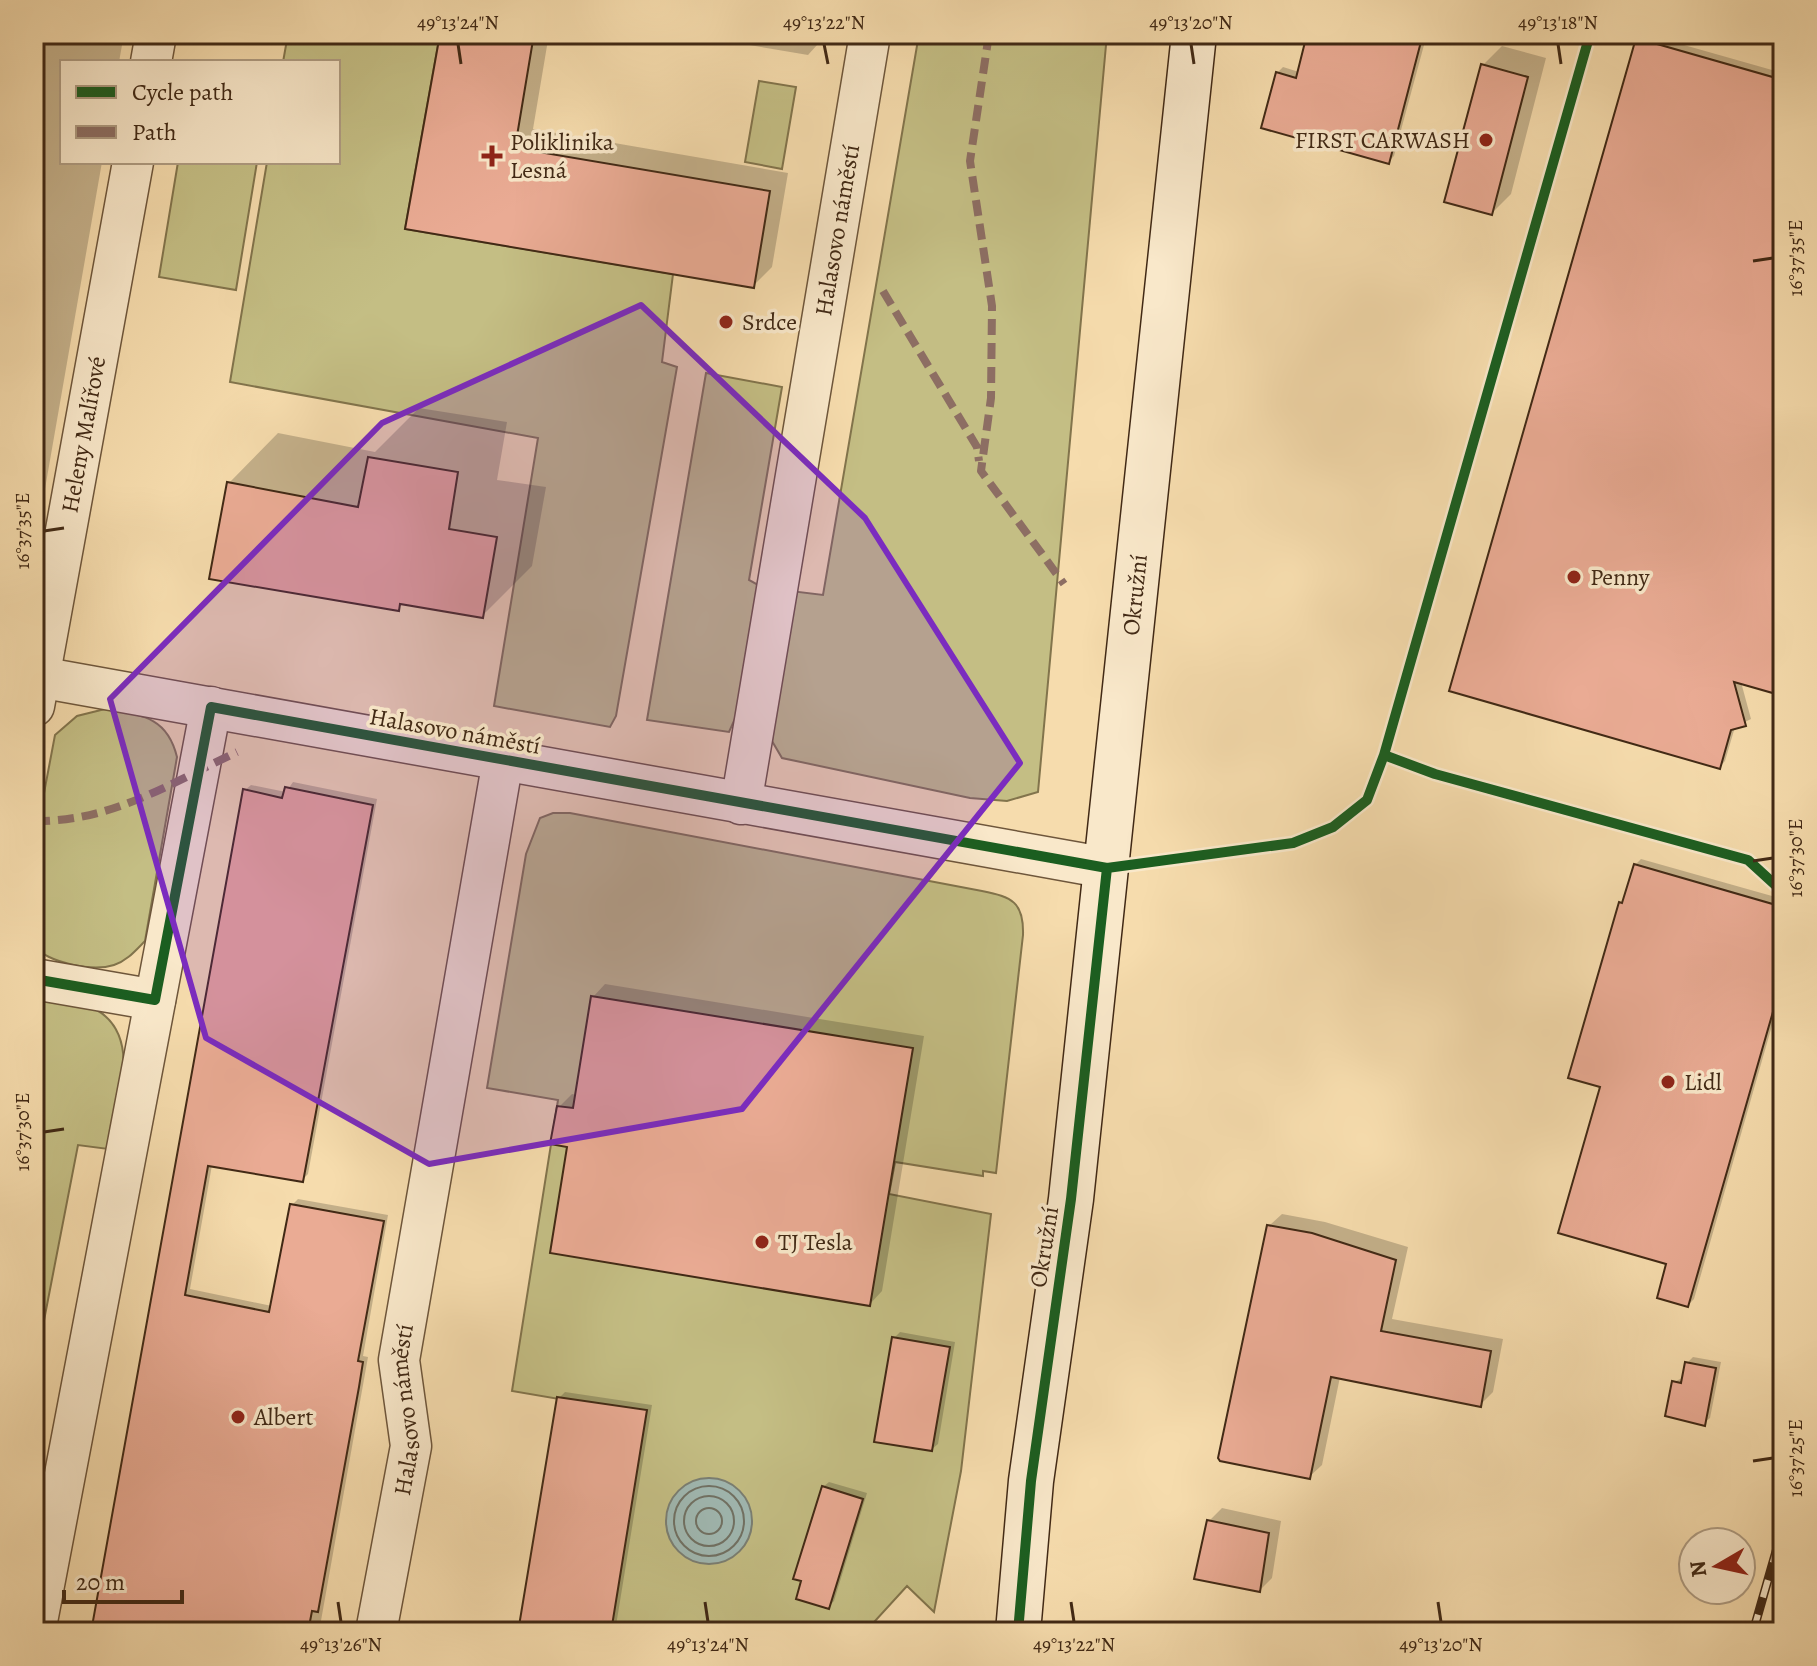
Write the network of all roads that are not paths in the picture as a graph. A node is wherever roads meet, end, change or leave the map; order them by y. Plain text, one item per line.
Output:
1 (156, 34) edge
2 (870, 34) edge
3 (1194, 34) edge
4 (151, 60) edge
5 (133, 164) edge
6 (37, 692) edge
7 (211, 707) junction
8 (503, 760) junction
9 (741, 804) junction
10 (1107, 868) junction
11 (34, 979) edge
12 (155, 1000) junction
13 (35, 1632) edge
14 (376, 1632) edge
15 (1018, 1632) edge

1 - 4 street
2 - 9 street, Halasovo náměstí
3 - 10 street, Okružní
5 - 6 street, Heleny Malířové
6 - 7 street, Halasovo náměstí
7 - 8 street, Halasovo náměstí
7 - 12 street
8 - 9 street, Halasovo náměstí
8 - 14 street, Halasovo náměstí
9 - 10 street, Halasovo náměstí
10 - 15 street, Okružní
11 - 12 street
12 - 13 street

